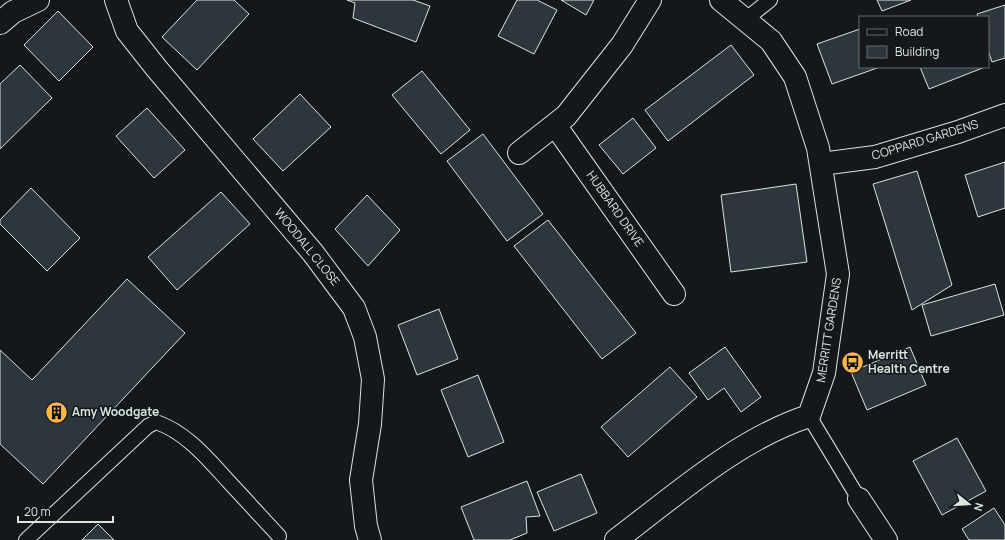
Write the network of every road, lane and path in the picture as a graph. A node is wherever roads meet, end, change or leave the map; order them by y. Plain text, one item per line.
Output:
1 (38, 0) edge
2 (116, 0) edge
3 (650, 0) edge
4 (721, 0) edge
5 (770, 0) edge
6 (745, 20) junction
7 (0, 22) edge
8 (1005, 115) edge
9 (555, 125) junction
10 (519, 153) dead end
11 (821, 164) junction
12 (674, 294) dead end
13 (809, 416) junction
14 (859, 499) joint
15 (279, 536) dead end
16 (26, 540) edge
17 (370, 540) edge
18 (616, 540) edge
19 (886, 540) edge

1 - 7 street
2 - 17 street, WOODALL CLOSE
3 - 9 street
4 - 6 street, MERRITT GARDENS
5 - 6 lane
6 - 11 street, MERRITT GARDENS
8 - 11 street, COPPARD GARDENS
9 - 10 street
9 - 12 street, HUBBARD DRIVE
11 - 13 street, MERRITT GARDENS
13 - 14 lane
13 - 18 street
14 - 19 street
15 - 16 lane

